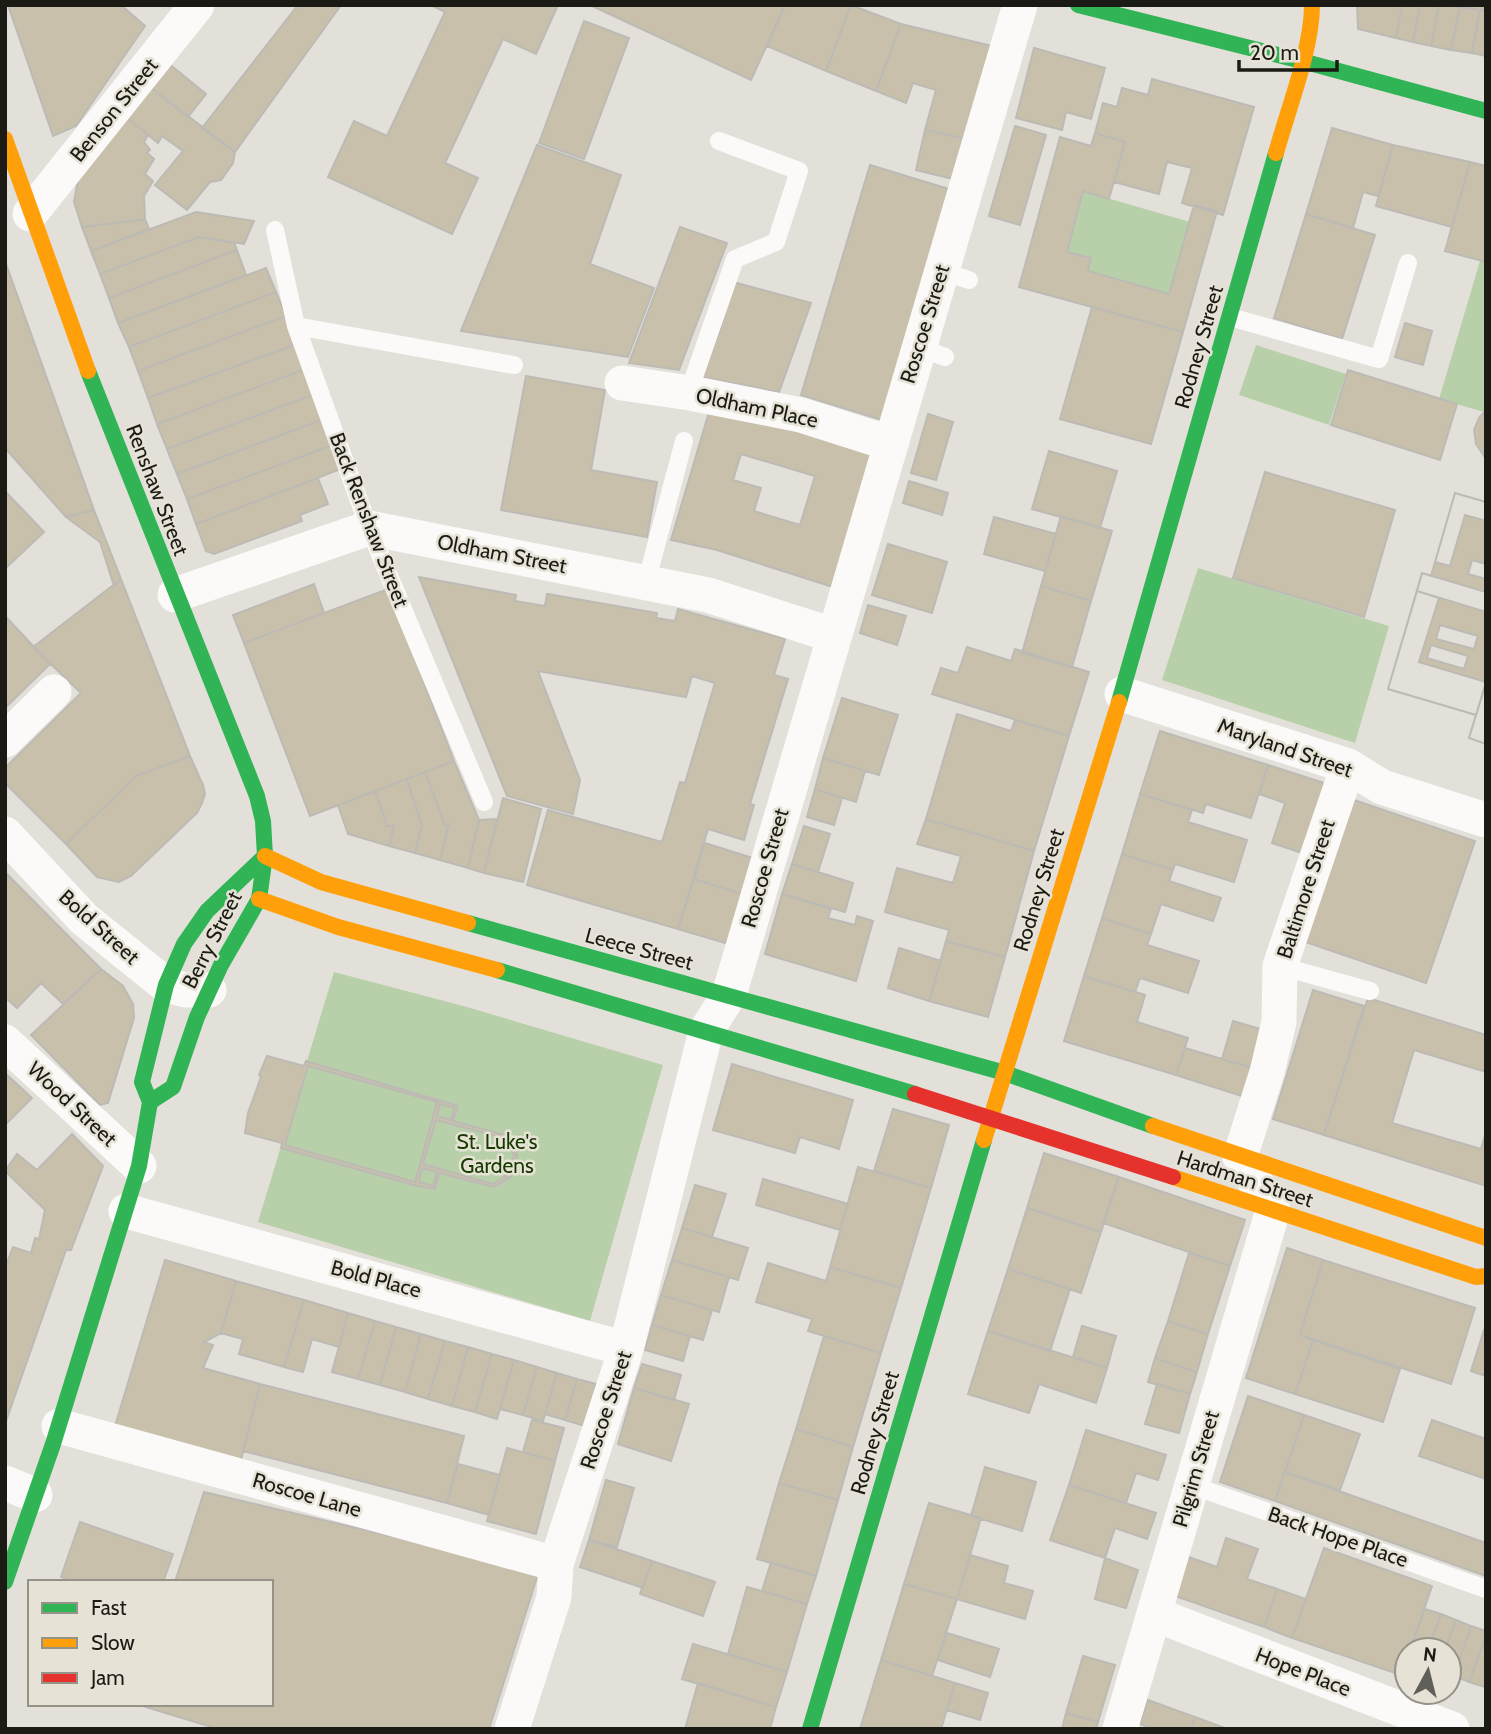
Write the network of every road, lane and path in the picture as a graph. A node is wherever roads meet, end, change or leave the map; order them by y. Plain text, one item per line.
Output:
1 (197, 5) edge
2 (1020, 5) edge
3 (1078, 5) edge
4 (1312, 5) edge
5 (1301, 61) junction
6 (1486, 111) edge
7 (5, 139) edge
8 (719, 141) dead end
9 (30, 214) junction
10 (275, 230) dead end
11 (1408, 263) dead end
12 (1230, 317) junction
13 (296, 326) junction
14 (514, 365) dead end
15 (622, 383) dead end
16 (690, 393) junction
17 (684, 441) dead end
18 (889, 443) junction
19 (369, 528) junction
20 (646, 583) junction
21 (175, 595) junction
22 (833, 635) junction
23 (54, 692) dead end
24 (1122, 694) junction
25 (5, 740) edge
26 (1348, 766) junction
27 (484, 802) dead end
28 (1486, 820) edge
29 (5, 834) edge
30 (265, 856) junction
31 (259, 899) junction
32 (1280, 966) junction
33 (166, 985) junction
34 (209, 990) junction
35 (1370, 991) dead end
36 (729, 995) junction
37 (706, 1031) junction
38 (6, 1044) edge
39 (1005, 1073) junction
40 (150, 1102) junction
41 (991, 1117) junction
42 (1240, 1157) junction
43 (139, 1166) junction
44 (1273, 1210) junction
45 (127, 1211) junction
46 (1486, 1238) edge
47 (1486, 1276) edge
48 (626, 1349) junction
49 (59, 1426) junction
50 (1191, 1485) junction
51 (20, 1489) edge
52 (556, 1564) junction
53 (5, 1582) edge
54 (1486, 1589) edge
55 (1154, 1614) junction
56 (512, 1729) edge
57 (810, 1729) edge
58 (1121, 1729) edge
59 (1452, 1729) edge

1 - 9 street, Benson Street
2 - 18 street, Roscoe Street
3 - 5 main road
4 - 5 main road, Rodney Street
5 - 6 main road
5 - 12 main road, Rodney Street
7 - 9 main road, Renshaw Street
8 - 16 lane
9 - 21 main road, Renshaw Street
10 - 13 lane, Back Renshaw Street
11 - 12 lane
12 - 24 main road, Rodney Street
13 - 14 lane
13 - 19 lane, Back Renshaw Street
15 - 16 street, Oldham Place
16 - 18 street, Oldham Place
17 - 20 lane
18 - 22 street, Roscoe Street
19 - 20 street, Oldham Street
19 - 21 street
19 - 27 lane, Back Renshaw Street
20 - 22 street, Oldham Street
21 - 30 main road, Renshaw Street
22 - 36 street, Roscoe Street
23 - 25 street
24 - 26 street, Maryland Street
24 - 39 main road, Rodney Street
26 - 28 street, Maryland Street
26 - 32 street, Baltimore Street
29 - 33 street, Bold Street
30 - 31 main road, Berry Street
30 - 33 main road, Berry Street
30 - 36 main road, Leece Street
31 - 34 main road, Berry Street
31 - 37 main road
32 - 35 lane
32 - 42 street, Baltimore Street
33 - 34 street
33 - 40 main road, Berry Street
34 - 40 main road, Berry Street
36 - 37 street, Roscoe Street
36 - 39 main road, Leece Street
37 - 41 main road
37 - 48 street, Roscoe Street
38 - 43 street, Wood Street
39 - 41 main road, Rodney Street
39 - 42 main road, Hardman Street
40 - 43 main road, Berry Street
41 - 44 main road, Hardman Street
41 - 57 main road, Rodney Street
42 - 44 street
42 - 46 main road, Hardman Street
43 - 45 main road, Berry Street
44 - 47 main road, Hardman Street
44 - 50 street, Pilgrim Street
45 - 48 street, Bold Place
45 - 49 main road, Berry Street
48 - 52 street, Roscoe Street
49 - 51 main road, Berry Street
49 - 52 street, Roscoe Lane
50 - 54 lane, Back Hope Place
50 - 55 street, Pilgrim Street
51 - 53 main road, Berry Street
52 - 56 street, Roscoe Street
55 - 58 street, Pilgrim Street
55 - 59 street, Hope Place

